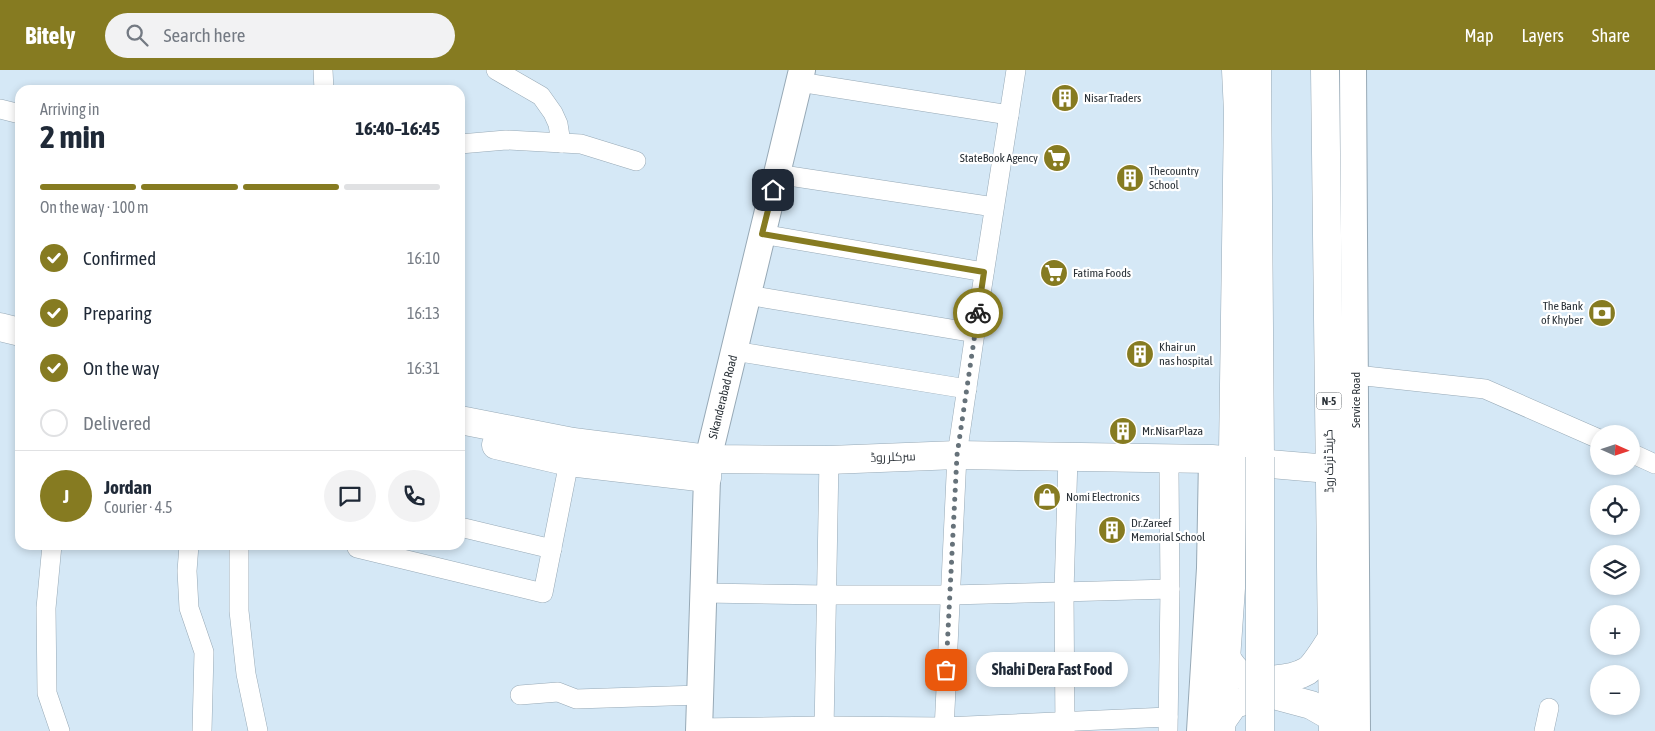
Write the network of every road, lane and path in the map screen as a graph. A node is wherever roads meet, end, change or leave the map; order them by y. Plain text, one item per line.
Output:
1 (323, 70) edge
2 (496, 70) edge
3 (1016, 70) edge
4 (1236, 70) edge
5 (1257, 70) edge
6 (1325, 70) edge
7 (1353, 70) edge
8 (800, 76) edge
9 (324, 85) edge
10 (0, 109) edge
11 (15, 113) edge
12 (1009, 115) junction
13 (561, 143) junction
14 (465, 144) edge
15 (636, 161) dead end
16 (776, 174) junction
17 (994, 207) junction
18 (762, 234) junction
19 (984, 272) junction
20 (747, 295) junction
21 (0, 309) edge
22 (15, 313) edge
23 (0, 327) edge
24 (15, 331) edge
25 (975, 333) junction
26 (734, 351) junction
27 (1356, 375) junction
28 (967, 389) junction
29 (465, 421) edge
30 (1590, 435) edge
31 (465, 437) edge
32 (957, 455) junction
33 (1068, 457) junction
34 (1640, 457) edge
35 (1166, 459) junction
36 (1222, 459) junction
37 (829, 460) junction
38 (569, 462) junction
39 (1655, 464) edge
40 (708, 468) junction
41 (1329, 469) junction
42 (465, 528) edge
43 (552, 548) junction
44 (52, 550) edge
45 (189, 550) edge
46 (239, 550) edge
47 (366, 550) edge
48 (1170, 589) junction
49 (1064, 592) junction
50 (704, 594) junction
51 (950, 595) junction
52 (826, 596) junction
53 (1331, 640) junction
54 (1226, 657) junction
55 (700, 694) junction
56 (520, 695) dead end
57 (1549, 708) dead end
58 (1168, 724) edge
59 (1332, 724) edge
60 (1066, 726) edge
61 (824, 728) edge
62 (1214, 728) edge
63 (699, 729) edge
64 (944, 729) edge
65 (60, 731) edge
66 (202, 731) edge
67 (258, 731) edge
68 (1260, 731) edge
69 (1358, 731) edge
70 (1544, 731) edge

1 - 9 street
2 - 13 street
3 - 12 street
4 - 36 main road
5 - 68 main road, bridge
6 - 41 main road, گرینڈ ٹرنک روڈ / N-5
7 - 27 street, Service Road
8 - 12 street
8 - 16 street, Sikanderabad Road
10 - 11 street
12 - 17 street
13 - 14 street
13 - 15 street
16 - 17 street
16 - 18 street, Sikanderabad Road
17 - 19 street
18 - 19 street
18 - 20 street, Sikanderabad Road
19 - 25 street
20 - 25 street
20 - 26 street, Sikanderabad Road
21 - 22 main road
23 - 24 main road
25 - 28 street
26 - 28 street
26 - 40 street, Sikanderabad Road
27 - 30 street
27 - 69 street, Service Road
28 - 32 street
29 - 40 main road, سرکلر روڈ
31 - 38 main road
32 - 33 main road, سرکلر روڈ
32 - 37 main road, سرکلر روڈ
32 - 51 street
33 - 35 main road, سرکلر روڈ
33 - 49 street
34 - 39 street
35 - 36 main road, سرکلر روڈ
35 - 48 street
36 - 41 main road, سرکلر روڈ
36 - 54 main road
36 - 62 street
37 - 40 main road, سرکلر روڈ
37 - 52 street
38 - 40 main road
38 - 43 street
40 - 50 street, Sikanderabad Road
41 - 53 main road, گرینڈ ٹرنک روڈ / N-5
42 - 43 street
43 - 47 street
44 - 65 street
45 - 66 street
46 - 67 street
48 - 49 street
48 - 58 street
49 - 51 street
49 - 60 street
50 - 52 street
50 - 55 street, Sikanderabad Road
51 - 52 street
51 - 64 street
52 - 61 street
53 - 54 main road
53 - 59 main road, گرینڈ ٹرنک روڈ / N-5
54 - 62 main road
55 - 56 street
55 - 63 street, Sikanderabad Road
57 - 70 street
58 - 60 street
59 - 62 main road
60 - 64 street
61 - 63 street
61 - 64 street

